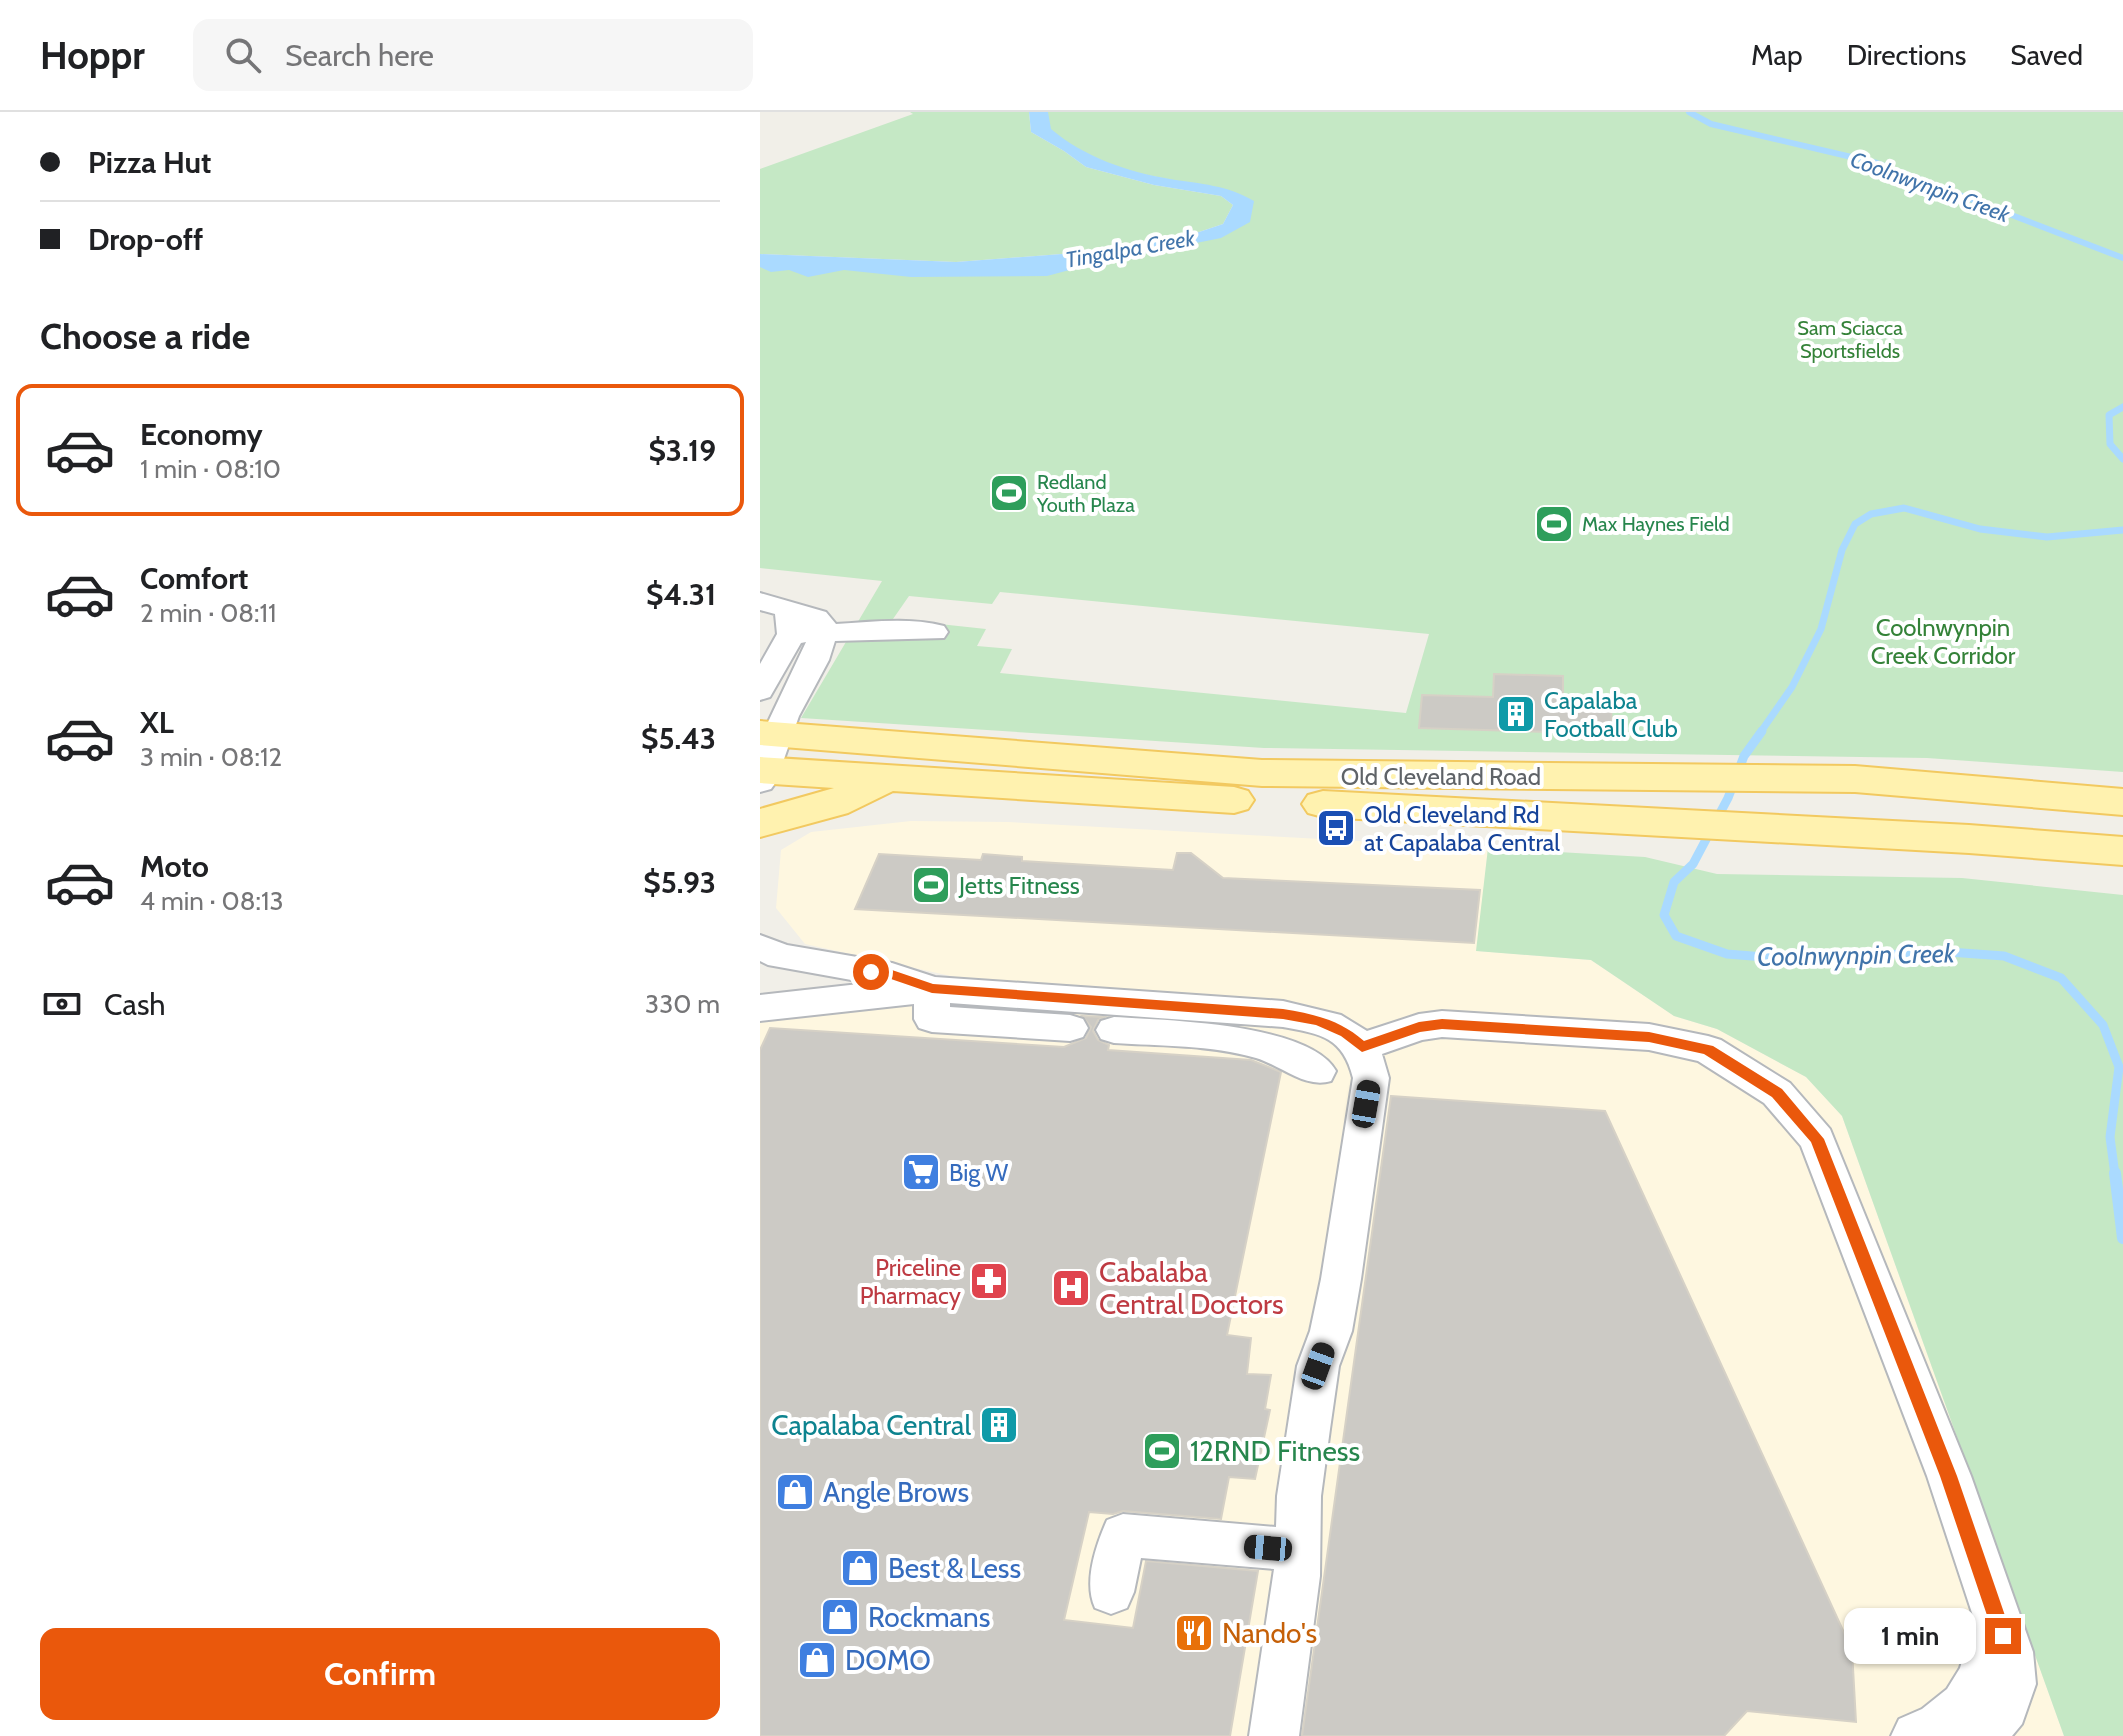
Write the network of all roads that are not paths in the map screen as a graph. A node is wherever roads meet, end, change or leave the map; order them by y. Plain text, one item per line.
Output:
1 (780, 615) edge
2 (934, 632) dead end
3 (823, 633) junction
4 (760, 691) edge
5 (764, 758) edge
6 (888, 779) junction
7 (2032, 792) junction
8 (2123, 802) edge
9 (760, 823) edge
10 (2047, 845) junction
11 (2123, 851) edge
12 (760, 947) edge
13 (932, 989) junction
14 (760, 1008) edge
15 (1138, 1022) junction
16 (1070, 1028) dead end
17 (1362, 1047) junction
18 (1318, 1071) dead end
19 (1297, 1550) junction
20 (1111, 1592) dead end
21 (1998, 1619) junction
22 (1274, 1736) edge
23 (1916, 1736) edge
24 (1980, 1736) edge

1 - 3 street
1 - 4 street
2 - 3 street
3 - 5 street
5 - 6 main road, Old Cleveland Road
5 - 7 main road, Old Cleveland Road
6 - 9 main road
6 - 10 main road, Old Cleveland Road
7 - 8 main road, Old Cleveland Road
7 - 10 main road
10 - 11 main road, Old Cleveland Road
12 - 13 street
13 - 14 street
13 - 15 street
13 - 16 street
15 - 17 street
15 - 18 street
17 - 19 street
17 - 21 street
19 - 20 street
19 - 22 street
21 - 23 street
21 - 24 street

